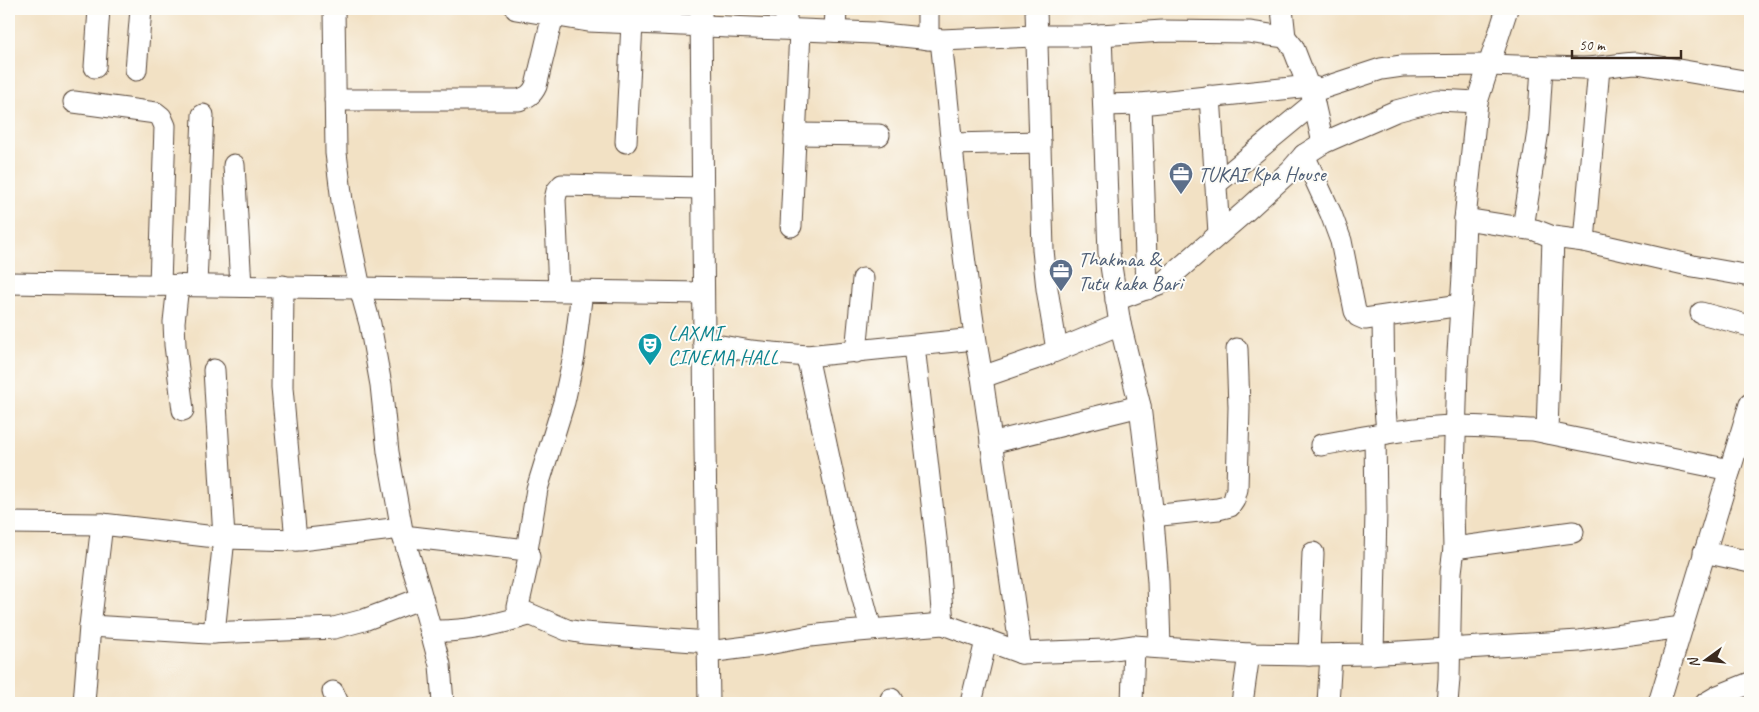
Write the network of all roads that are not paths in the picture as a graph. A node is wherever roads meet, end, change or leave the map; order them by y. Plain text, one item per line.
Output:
1 (100, 9) edge
2 (141, 9) edge
3 (334, 9) edge
4 (516, 9) edge
5 (836, 9) edge
6 (928, 9) edge
7 (1036, 9) edge
8 (1282, 9) edge
9 (1507, 9) edge
10 (552, 15) junction
11 (701, 17) edge
12 (632, 23) junction
13 (791, 23) edge
14 (835, 32) junction
15 (1101, 35) junction
16 (1036, 36) junction
17 (1284, 37) junction
18 (934, 40) junction
19 (1488, 65) junction
20 (95, 67) dead end
21 (1542, 67) junction
22 (1599, 68) junction
23 (136, 70) dead end
24 (1750, 82) edge
25 (1312, 95) junction
26 (1210, 96) junction
27 (335, 100) junction
28 (74, 102) dead end
29 (1477, 102) junction
30 (1141, 104) junction
31 (1104, 105) junction
32 (203, 115) dead end
33 (795, 134) junction
34 (879, 135) dead end
35 (626, 142) dead end
36 (1040, 142) junction
37 (1323, 143) junction
38 (952, 144) junction
39 (1304, 156) junction
40 (234, 165) dead end
41 (1216, 184) junction
42 (702, 188) junction
43 (1465, 218) junction
44 (791, 226) dead end
45 (1524, 228) junction
46 (1219, 232) junction
47 (1553, 237) junction
48 (1584, 241) junction
49 (1750, 276) edge
50 (863, 278) dead end
51 (9, 282) edge
52 (178, 285) junction
53 (241, 286) junction
54 (282, 286) junction
55 (360, 288) junction
56 (1148, 289) junction
57 (559, 290) junction
58 (582, 291) junction
59 (703, 292) junction
60 (1116, 300) junction
61 (1461, 305) junction
62 (1701, 313) dead end
63 (1383, 317) junction
64 (1120, 324) junction
65 (1750, 326) edge
66 (975, 339) junction
67 (704, 343) junction
68 (914, 346) junction
69 (1237, 349) dead end
70 (1057, 350) junction
71 (856, 352) junction
72 (807, 356) junction
73 (214, 370) dead end
74 (982, 377) junction
75 (1140, 406) junction
76 (1750, 408) edge
77 (183, 410) dead end
78 (1456, 426) junction
79 (1547, 433) junction
80 (1381, 434) junction
81 (991, 444) junction
82 (1321, 445) dead end
83 (1730, 470) junction
84 (1152, 516) junction
85 (9, 524) edge
86 (102, 524) junction
87 (402, 532) junction
88 (1573, 532) dead end
89 (224, 538) junction
90 (296, 540) junction
91 (1454, 548) junction
92 (527, 550) junction
93 (1704, 552) junction
94 (1313, 553) dead end
95 (1750, 562) edge
96 (422, 598) junction
97 (528, 615) junction
98 (943, 624) junction
99 (90, 626) junction
100 (1682, 627) junction
101 (871, 629) junction
102 (431, 631) junction
103 (214, 632) junction
104 (986, 641) junction
105 (1134, 646) junction
106 (708, 647) junction
107 (1160, 647) junction
108 (1450, 650) junction
109 (1021, 653) junction
110 (1249, 654) junction
111 (1373, 654) junction
112 (1309, 655) junction
113 (1331, 655) junction
114 (1750, 683) edge
115 (84, 703) edge
116 (443, 703) edge
117 (710, 703) edge
118 (970, 703) edge
119 (1132, 703) edge
120 (1242, 703) edge
121 (1328, 703) edge
122 (1447, 703) edge
123 (1659, 703) edge
124 (1706, 703) edge

1 - 20 street
2 - 23 street
3 - 27 street
4 - 10 street
5 - 14 street
6 - 18 street
7 - 16 street
8 - 17 street
9 - 19 street
10 - 12 street
10 - 27 street
11 - 12 street
11 - 13 street
11 - 42 street
12 - 35 street
13 - 14 street
13 - 33 street
14 - 18 street
15 - 16 street
15 - 17 street
15 - 31 street
16 - 18 street
16 - 36 street
17 - 25 street
18 - 38 street
19 - 21 street
19 - 25 street
19 - 29 street
21 - 22 street
21 - 45 street
22 - 24 street
22 - 48 street
25 - 26 street
25 - 37 street
25 - 41 street
26 - 30 street
26 - 41 street
27 - 55 street
28 - 52 street
29 - 37 street
29 - 43 street
30 - 31 street
30 - 56 street
31 - 60 street
32 - 52 street
33 - 34 street
33 - 44 street
36 - 38 street
36 - 70 street
37 - 39 street
38 - 66 street
39 - 46 street
39 - 63 street
40 - 53 street
41 - 46 street
42 - 57 street
42 - 59 street
43 - 45 street
43 - 61 street
45 - 47 street
46 - 56 street
47 - 48 street
47 - 79 street
48 - 49 street
50 - 71 street
51 - 52 street
52 - 53 street
52 - 77 street
53 - 54 street
54 - 55 street
54 - 90 street
55 - 57 street
55 - 87 street
56 - 60 street
57 - 58 street
58 - 59 street
58 - 92 street
59 - 67 street
60 - 64 street
61 - 63 street
61 - 78 street
62 - 65 street
63 - 80 street
64 - 70 street
64 - 75 street
66 - 68 street
66 - 74 street
67 - 72 street
67 - 106 street
68 - 71 street
68 - 98 street
69 - 84 street
70 - 74 street
71 - 72 street
72 - 101 street
73 - 89 street
74 - 81 street
75 - 81 street
75 - 84 street
76 - 83 street
78 - 79 street
78 - 80 street
78 - 91 street
79 - 83 street
80 - 82 street
80 - 111 street
81 - 109 street
83 - 93 street
84 - 107 street
85 - 86 street
86 - 89 street
86 - 99 street
87 - 90 street
87 - 92 street
87 - 96 street
88 - 91 street
89 - 90 street
89 - 103 street
91 - 108 street
92 - 97 street
93 - 95 street
93 - 100 street
94 - 112 street
96 - 102 street
96 - 103 street
97 - 102 street
97 - 106 street
98 - 101 street
98 - 104 street
99 - 103 street
99 - 115 street
100 - 108 street
100 - 123 street
101 - 106 street
102 - 116 street
104 - 109 street
104 - 118 street
105 - 107 street
105 - 109 street
105 - 119 street
106 - 117 street
107 - 110 street
108 - 111 street
108 - 122 street
110 - 112 street
110 - 120 street
111 - 113 street
112 - 113 street
113 - 121 street
114 - 124 street

